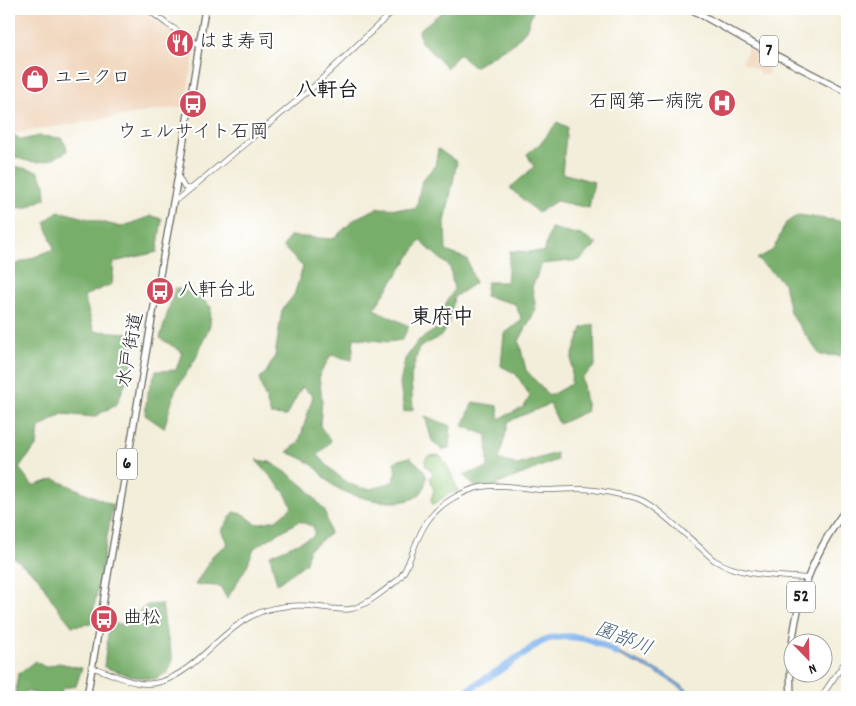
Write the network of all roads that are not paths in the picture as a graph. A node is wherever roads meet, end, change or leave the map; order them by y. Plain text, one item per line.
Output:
1 (147, 9) edge
2 (205, 9) edge
3 (395, 9) edge
4 (691, 9) edge
5 (199, 45) junction
6 (847, 92) edge
7 (178, 176) junction
8 (192, 188) junction
9 (174, 201) junction
10 (847, 508) edge
11 (807, 578) junction
12 (847, 659) edge
13 (92, 668) junction
14 (87, 697) edge
15 (791, 697) edge
16 (821, 697) edge

1 - 5 street
2 - 5 main road, 水戸街道 / 6
3 - 8 street
4 - 6 main road, 7
5 - 7 main road, 水戸街道 / 6
7 - 8 street
7 - 9 main road, 水戸街道 / 6
8 - 9 street
9 - 13 main road, 水戸街道 / 6
10 - 11 main road, 52
11 - 13 street
11 - 15 main road, 52
12 - 16 street
13 - 14 main road, 水戸街道 / 6

